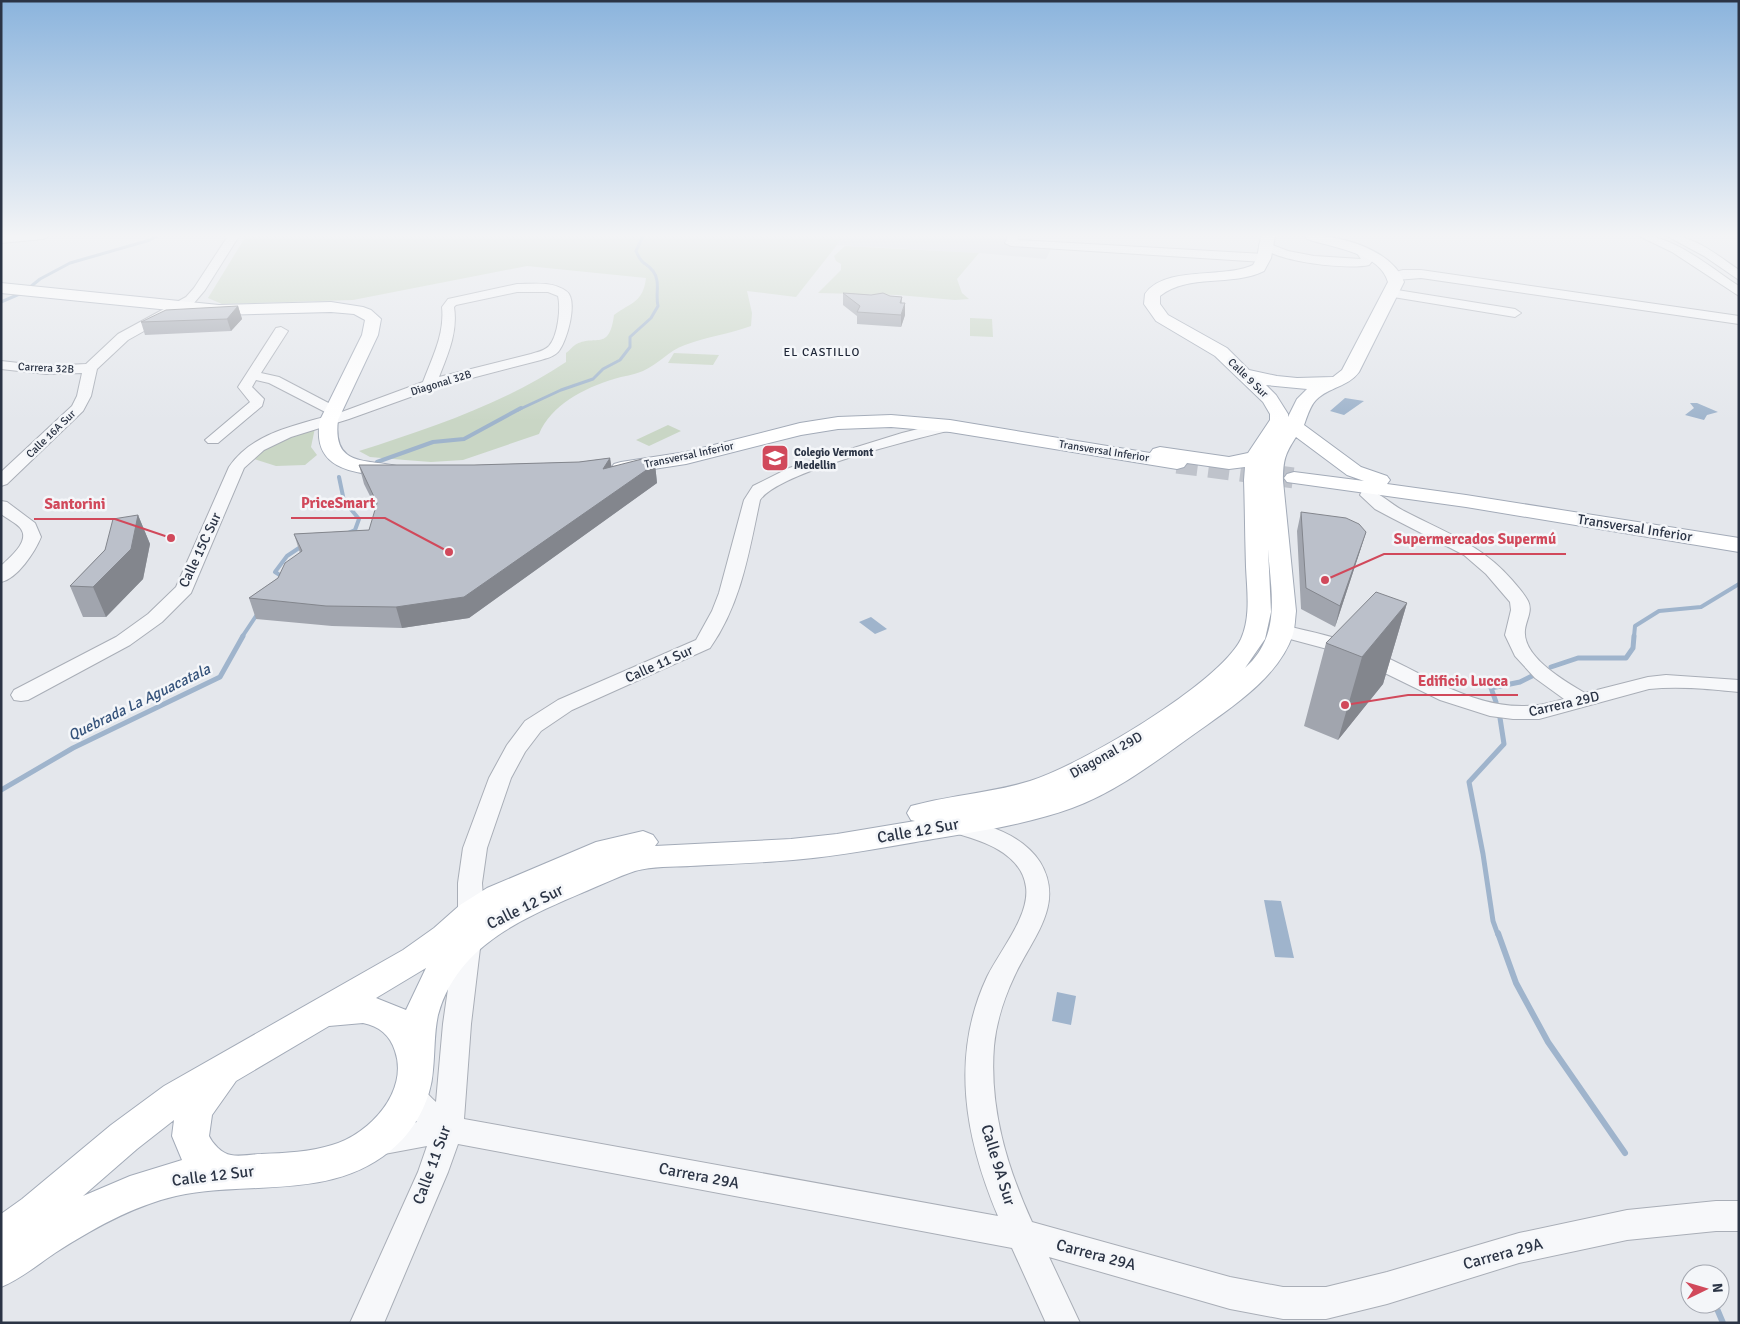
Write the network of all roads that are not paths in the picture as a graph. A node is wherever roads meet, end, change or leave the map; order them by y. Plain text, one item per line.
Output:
1 (97, 298) edge
2 (183, 298) edge
3 (191, 298) edge
4 (200, 298) edge
5 (472, 298) edge
6 (565, 298) edge
7 (1151, 298) edge
8 (1389, 298) edge
9 (1421, 298) edge
10 (1586, 298) edge
11 (151, 304) junction
12 (180, 307) junction
13 (219, 310) junction
14 (1516, 313) dead end
15 (1739, 320) edge
16 (281, 331) dead end
17 (1, 365) edge
18 (17, 367) junction
19 (90, 368) junction
20 (1240, 372) junction
21 (1, 375) edge
22 (252, 375) junction
23 (1344, 378) junction
24 (429, 385) junction
25 (1306, 398) junction
26 (1270, 399) junction
27 (327, 417) junction
28 (1294, 426) junction
29 (906, 428) junction
30 (213, 440) dead end
31 (1042, 440) junction
32 (1280, 448) junction
33 (1256, 457) junction
34 (1177, 463) tunnel mouth
35 (600, 471) edge
36 (411, 472) edge
37 (1283, 480) junction
38 (1, 482) edge
39 (1368, 495) junction
40 (1, 506) edge
41 (1516, 509) junction
42 (1739, 545) edge
43 (1, 577) edge
44 (1270, 638) junction
45 (1739, 686) edge
46 (21, 695) dead end
47 (1583, 701) junction
48 (928, 812) joint
49 (1002, 829) junction
50 (470, 926) junction
51 (317, 1015) junction
52 (416, 1059) junction
53 (230, 1066) junction
54 (411, 1095) junction
55 (448, 1129) junction
56 (373, 1143) junction
57 (222, 1172) junction
58 (1739, 1216) edge
59 (1022, 1235) junction
60 (1, 1237) edge
61 (1, 1267) edge
62 (367, 1323) edge
63 (1063, 1323) edge

1 - 11 main road
2 - 11 main road
3 - 12 street
4 - 13 main road
5 - 24 street, Diagonal 32B
6 - 24 street, Diagonal 32B
7 - 20 main road, Calle 9 Sur
8 - 23 main road
9 - 14 street
10 - 15 street
11 - 12 main road
12 - 13 main road
12 - 19 street
13 - 27 main road
16 - 22 street
17 - 18 street, Carrera 32B
18 - 19 street, Carrera 32B
18 - 21 street
19 - 38 street, Calle 16A Sur
20 - 23 main road
20 - 26 main road, Calle 9 Sur
22 - 27 street
22 - 30 street
23 - 25 main road
24 - 27 street, Diagonal 32B
25 - 26 main road
25 - 28 main road, Calle 9 Sur
26 - 33 main road, Calle 9 Sur
27 - 36 main road
27 - 46 street, Calle 15C Sur
28 - 32 main road, Calle 9 Sur
28 - 41 main road
29 - 31 main road, Transversal Inferior
29 - 35 main road, Transversal Inferior
29 - 50 street, Calle 11 Sur
31 - 33 main road
31 - 34 main road, Transversal Inferior
31 - 37 main road
32 - 37 main road, Calle 9 Sur
32 - 37 main road
33 - 37 main road, Calle 9 Sur
37 - 39 main road
37 - 41 main road, Transversal Inferior
37 - 44 main road, Calle 9 Sur
37 - 44 main road, Calle 9 Sur
39 - 41 main road
39 - 47 street
40 - 43 street
41 - 42 main road, Transversal Inferior
44 - 47 street, Carrera 29D
44 - 48 main road, Diagonal 29D
44 - 49 main road, Diagonal 29D
45 - 47 street, Carrera 29D
48 - 50 main road, Calle 12 Sur
49 - 50 main road, Calle 12 Sur
49 - 59 street, Calle 9A Sur
50 - 51 main road, Calle 12 Sur
50 - 52 main road, Calle 12 Sur
50 - 55 street, Calle 11 Sur
51 - 52 main road
51 - 53 main road, Calle 12 Sur
52 - 54 main road, Calle 12 Sur
53 - 57 main road
53 - 60 main road, Calle 12 Sur
54 - 55 street, Carrera 29A
54 - 56 main road, Calle 12 Sur
55 - 56 street, Carrera 29A
55 - 59 street, Carrera 29A
55 - 62 street, Calle 11 Sur
56 - 57 main road, Calle 12 Sur
57 - 61 main road, Calle 12 Sur
58 - 59 street, Carrera 29A
59 - 63 street, Calle 9A Sur

